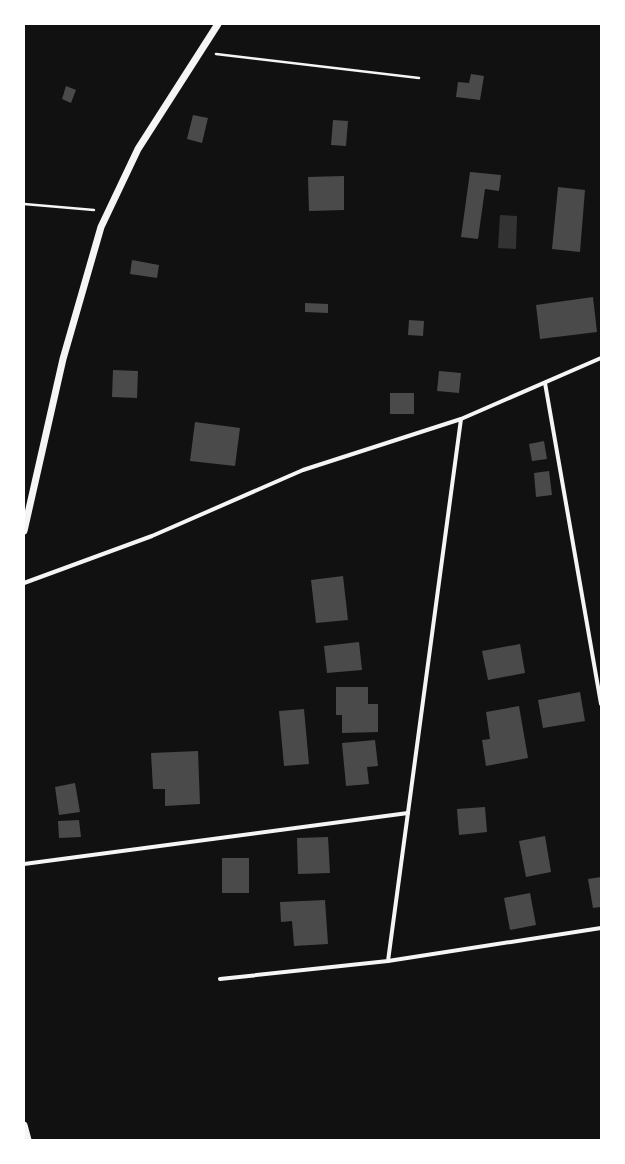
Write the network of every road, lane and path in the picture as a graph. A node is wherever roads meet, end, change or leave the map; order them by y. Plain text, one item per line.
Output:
1 (218, 24) edge
2 (199, 53) junction
3 (419, 78) dead end
4 (24, 204) edge
5 (109, 212) junction
6 (601, 358) edge
7 (545, 382) junction
8 (461, 419) junction
9 (24, 531) edge
10 (24, 583) edge
11 (601, 704) edge
12 (408, 813) junction
13 (24, 864) edge
14 (601, 928) edge
15 (388, 961) junction
16 (220, 979) dead end
17 (24, 1125) edge
18 (28, 1140) edge

1 - 2 street
2 - 3 path
2 - 5 street
4 - 5 path
5 - 9 street
6 - 7 street
7 - 8 street
7 - 11 street
8 - 10 street
8 - 12 street
12 - 13 street
12 - 15 street
14 - 15 street
15 - 16 street
17 - 18 street

